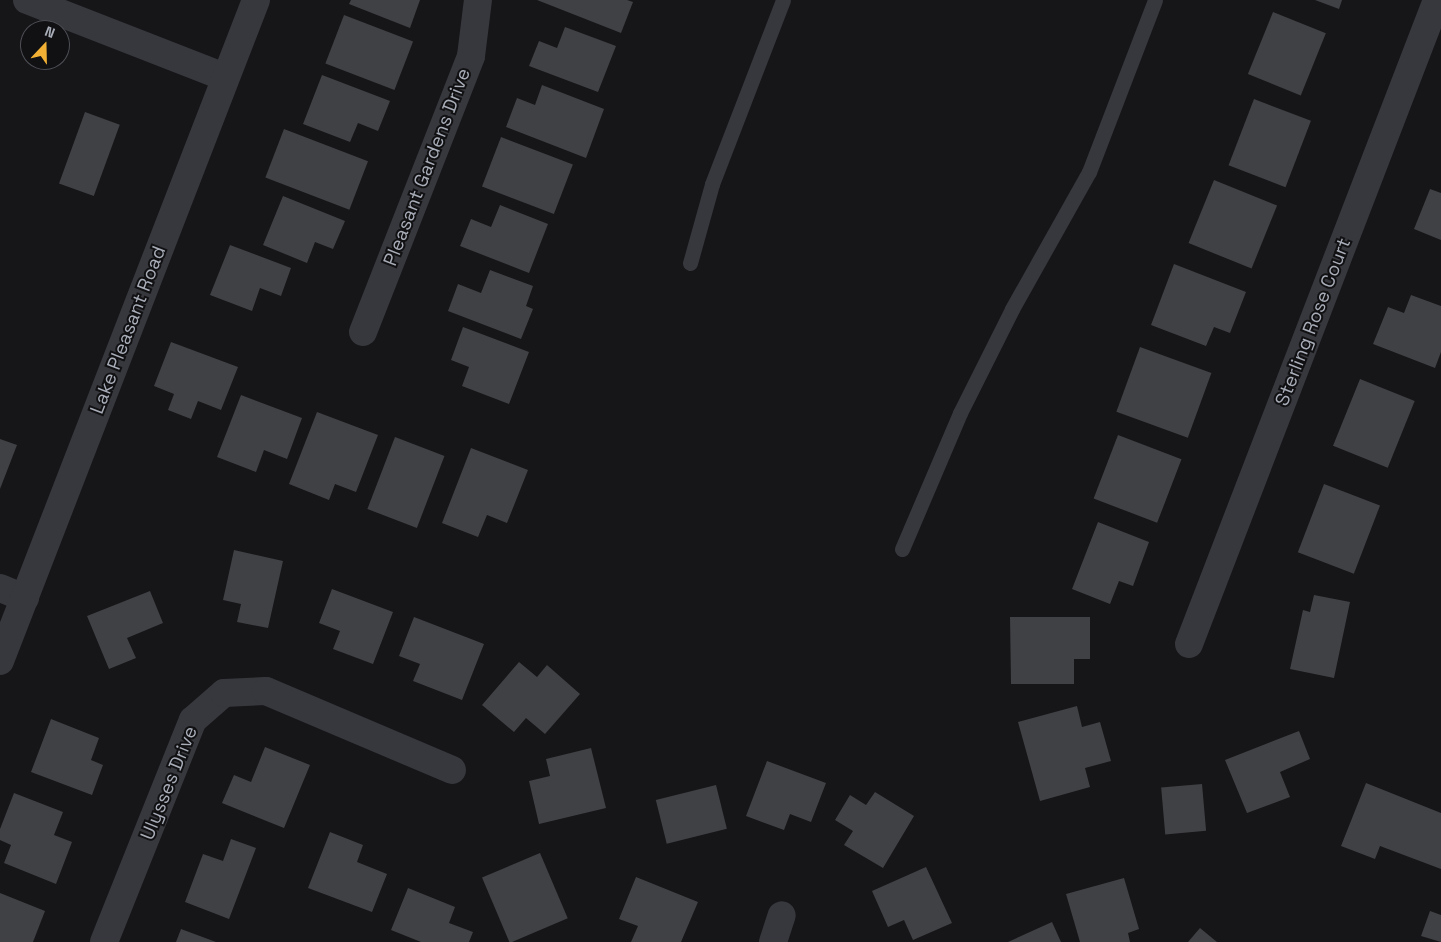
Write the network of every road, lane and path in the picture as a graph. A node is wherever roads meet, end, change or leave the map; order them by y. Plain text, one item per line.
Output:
1 (27, 0) edge
2 (256, 0) edge
3 (478, 0) edge
4 (783, 0) edge
5 (1155, 0) edge
6 (1437, 0) edge
7 (225, 78) junction
8 (690, 263) dead end
9 (363, 332) dead end
10 (902, 549) dead end
11 (12, 593) edge
12 (1189, 644) dead end
13 (0, 661) edge
14 (452, 770) dead end
15 (782, 915) dead end
16 (104, 942) edge
17 (772, 942) edge

1 - 7 street
2 - 7 street, Lake Pleasant Road
3 - 9 street, Pleasant Gardens Drive
4 - 8 lane
5 - 10 lane
6 - 12 street, Sterling Rose Court
7 - 11 street, Lake Pleasant Road
11 - 13 street, Lake Pleasant Road
14 - 16 street, Ulysses Drive
15 - 17 street

